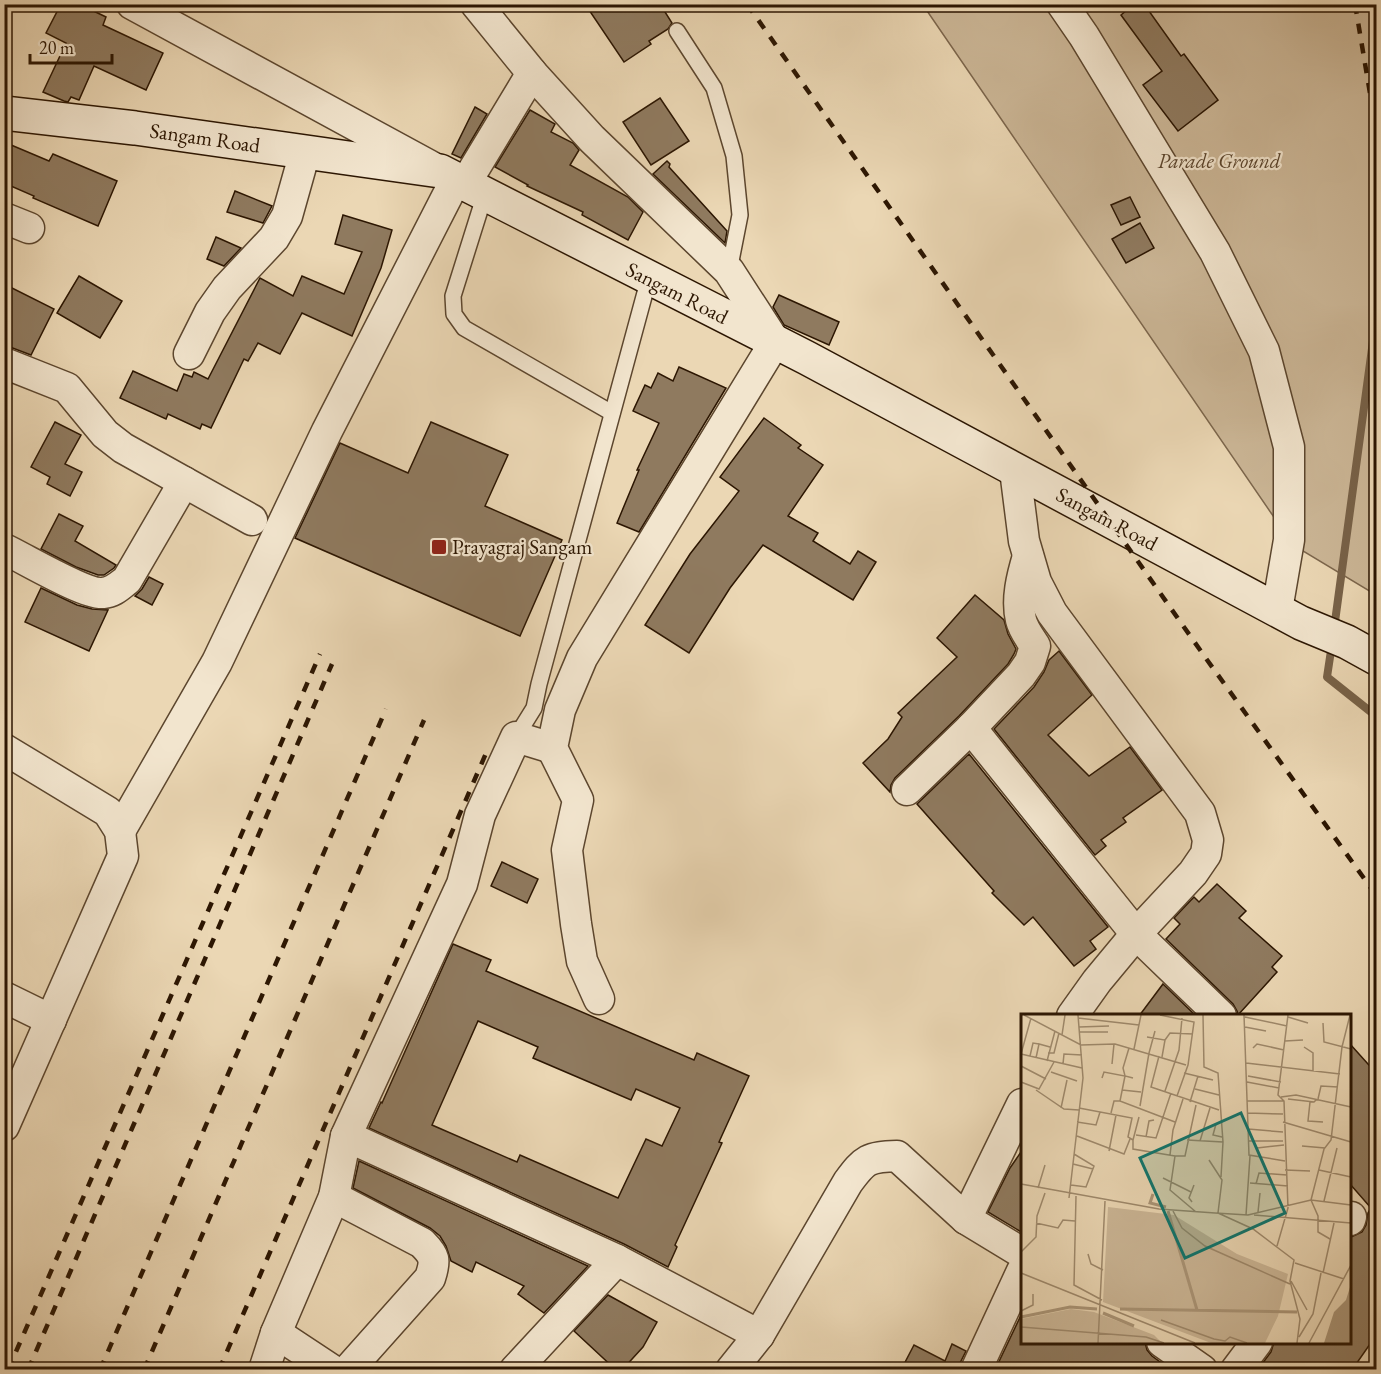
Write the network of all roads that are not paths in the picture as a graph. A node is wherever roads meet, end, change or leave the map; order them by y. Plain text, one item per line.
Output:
1 (132, 4) edge
2 (476, 4) edge
3 (1062, 4) edge
4 (677, 31) dead end
5 (532, 73) junction
6 (4, 113) edge
7 (305, 152) junction
8 (461, 182) junction
9 (729, 271) junction
10 (648, 278) junction
11 (775, 342) junction
12 (189, 354) dead end
13 (4, 363) edge
14 (612, 413) junction
15 (1015, 470) junction
16 (184, 482) junction
17 (252, 520) dead end
18 (4, 549) edge
19 (1028, 556) junction
20 (1289, 617) junction
21 (1377, 658) edge
22 (971, 728) junction
23 (516, 737) junction
24 (4, 748) edge
25 (552, 748) junction
26 (907, 790) dead end
27 (120, 831) junction
28 (1136, 934) junction
29 (4, 997) edge
30 (599, 999) dead end
31 (1073, 1014) edge
32 (1219, 1014) edge
33 (51, 1020) junction
34 (1021, 1108) edge
35 (4, 1126) edge
36 (345, 1136) junction
37 (334, 1197) junction
38 (966, 1219) junction
39 (1021, 1252) edge
40 (617, 1260) junction
41 (1021, 1275) edge
42 (276, 1333) junction
43 (759, 1335) junction
44 (1165, 1344) edge
45 (1256, 1344) edge
46 (264, 1370) edge
47 (332, 1370) edge
48 (348, 1370) edge
49 (515, 1370) edge
50 (731, 1370) edge
51 (976, 1370) edge
52 (1202, 1370) edge
53 (1236, 1370) edge

1 - 8 street
2 - 5 street
3 - 20 street
4 - 9 lane
5 - 8 street
5 - 9 street
6 - 7 main road, Sangam Road
7 - 8 main road, Sangam Road
7 - 12 street
8 - 10 main road, Sangam Road
8 - 14 lane
8 - 27 street
9 - 11 street
10 - 11 main road, Sangam Road
10 - 14 lane
11 - 15 main road, Sangam Road
11 - 25 street
13 - 16 street
14 - 23 lane
15 - 19 street
15 - 20 main road, Sangam Road
16 - 17 street
16 - 18 street
19 - 22 street
19 - 28 street
20 - 21 main road, Sangam Road
22 - 26 street
22 - 28 street
23 - 25 street
23 - 36 street
24 - 27 street
25 - 30 street
27 - 33 street
28 - 31 street
28 - 32 street
29 - 33 street
33 - 35 street
34 - 38 street
36 - 37 street
36 - 40 street
37 - 42 street
37 - 48 street
38 - 39 street
38 - 43 street
40 - 43 street
40 - 49 street
41 - 51 street
42 - 46 street
42 - 47 street
43 - 50 street
44 - 52 street
45 - 53 street

